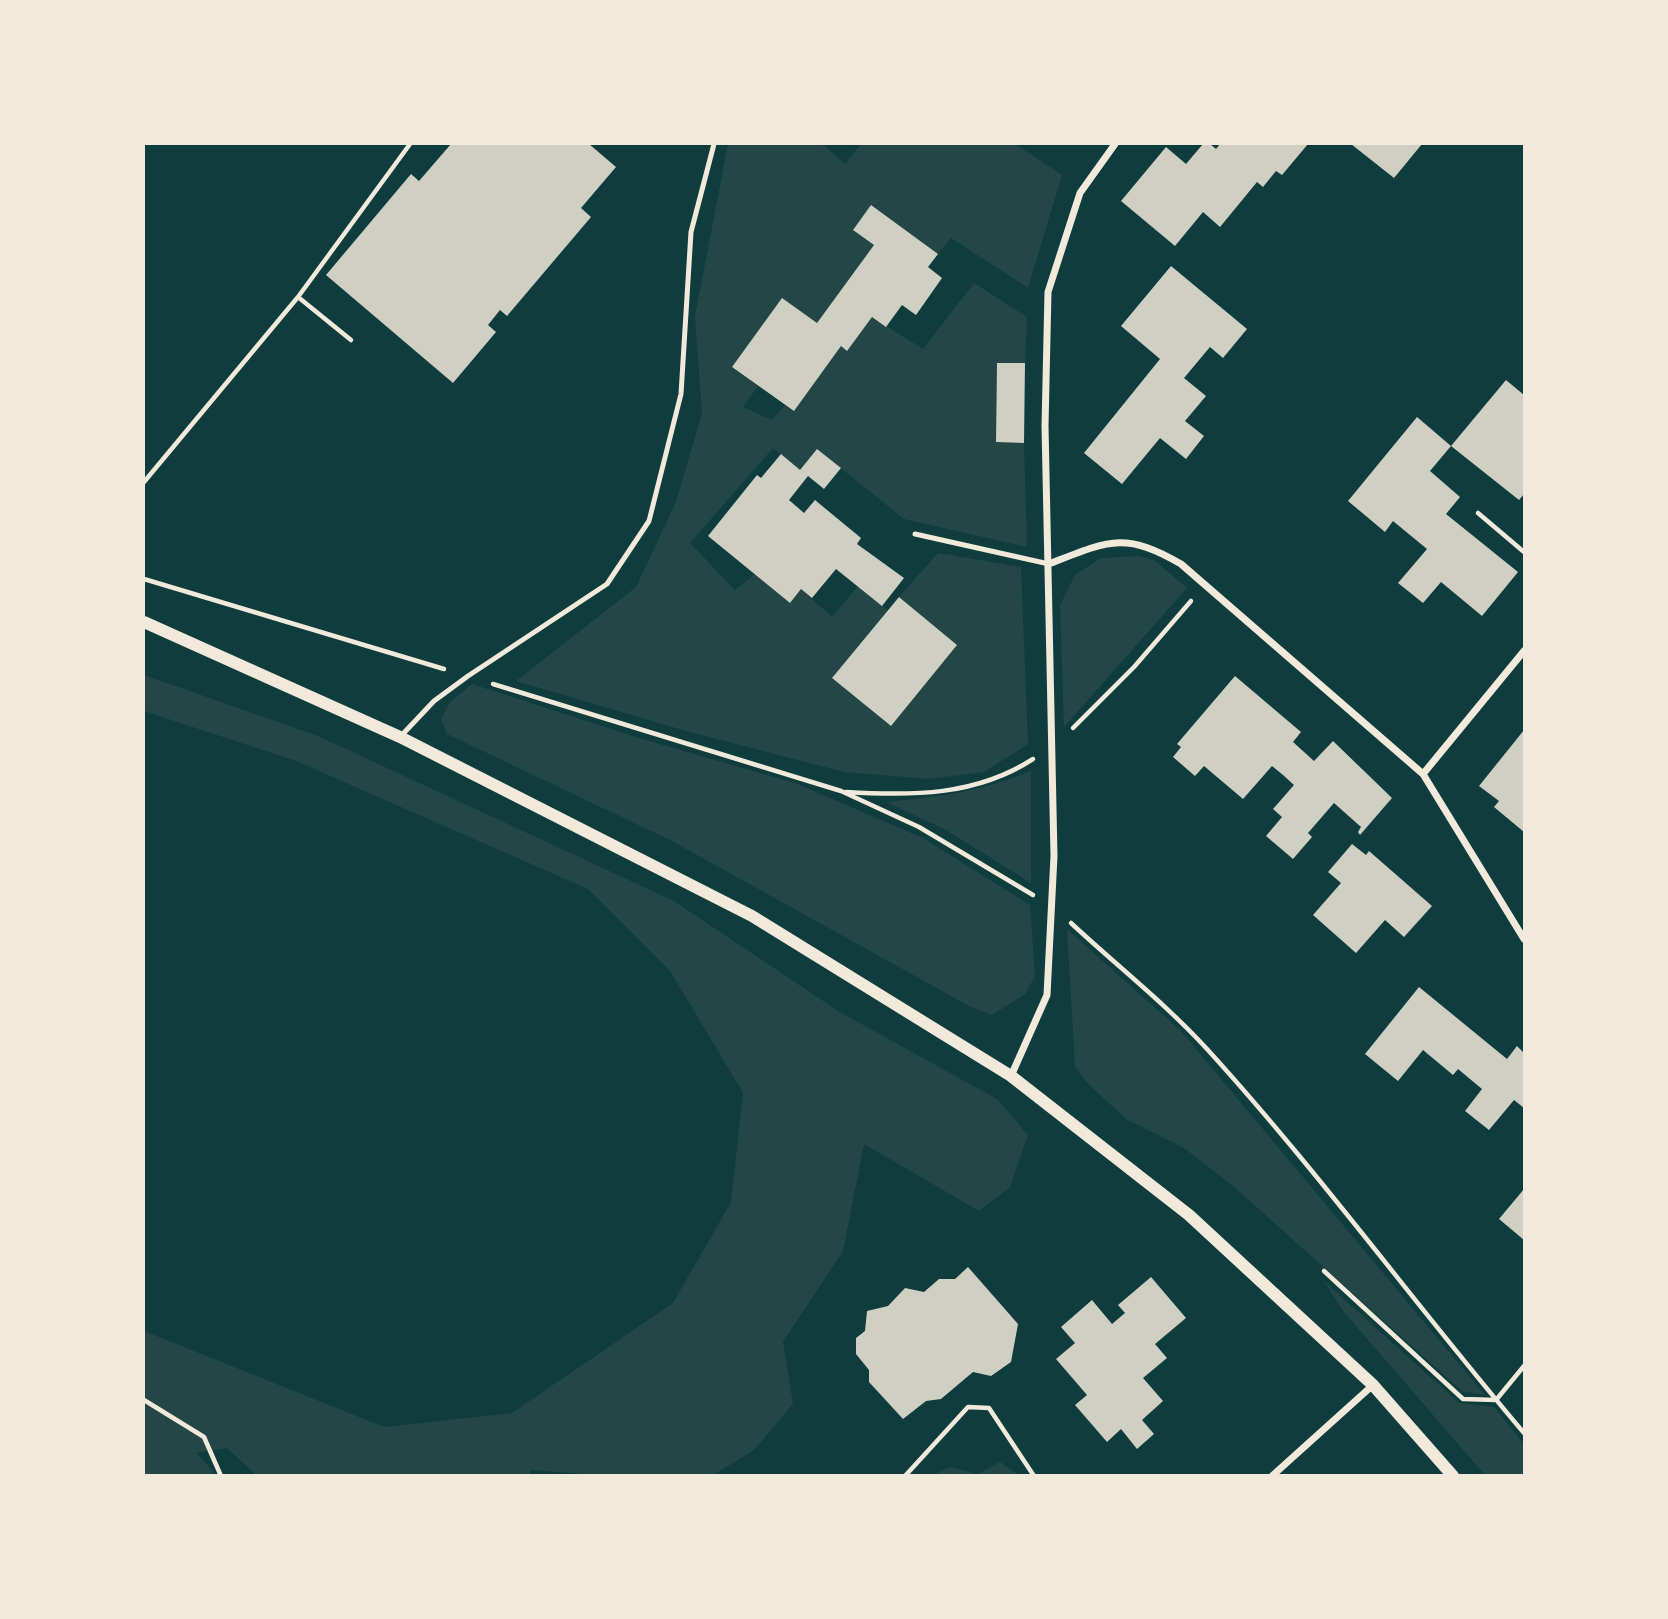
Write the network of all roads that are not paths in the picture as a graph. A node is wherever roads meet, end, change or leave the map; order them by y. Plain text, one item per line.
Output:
1 (714, 144) edge
2 (1115, 144) edge
3 (915, 534) dead end
4 (1049, 564) junction
5 (144, 622) edge
6 (1524, 651) edge
7 (400, 737) junction
8 (1423, 774) junction
9 (1524, 939) edge
10 (1011, 1076) junction
11 (1373, 1385) junction
12 (1272, 1475) edge
13 (1453, 1475) edge

1 - 7 lane
2 - 4 street
3 - 4 lane
4 - 8 street
4 - 10 street
5 - 7 street
6 - 8 street
7 - 10 street
8 - 9 street
10 - 11 street
11 - 12 street
11 - 13 street

